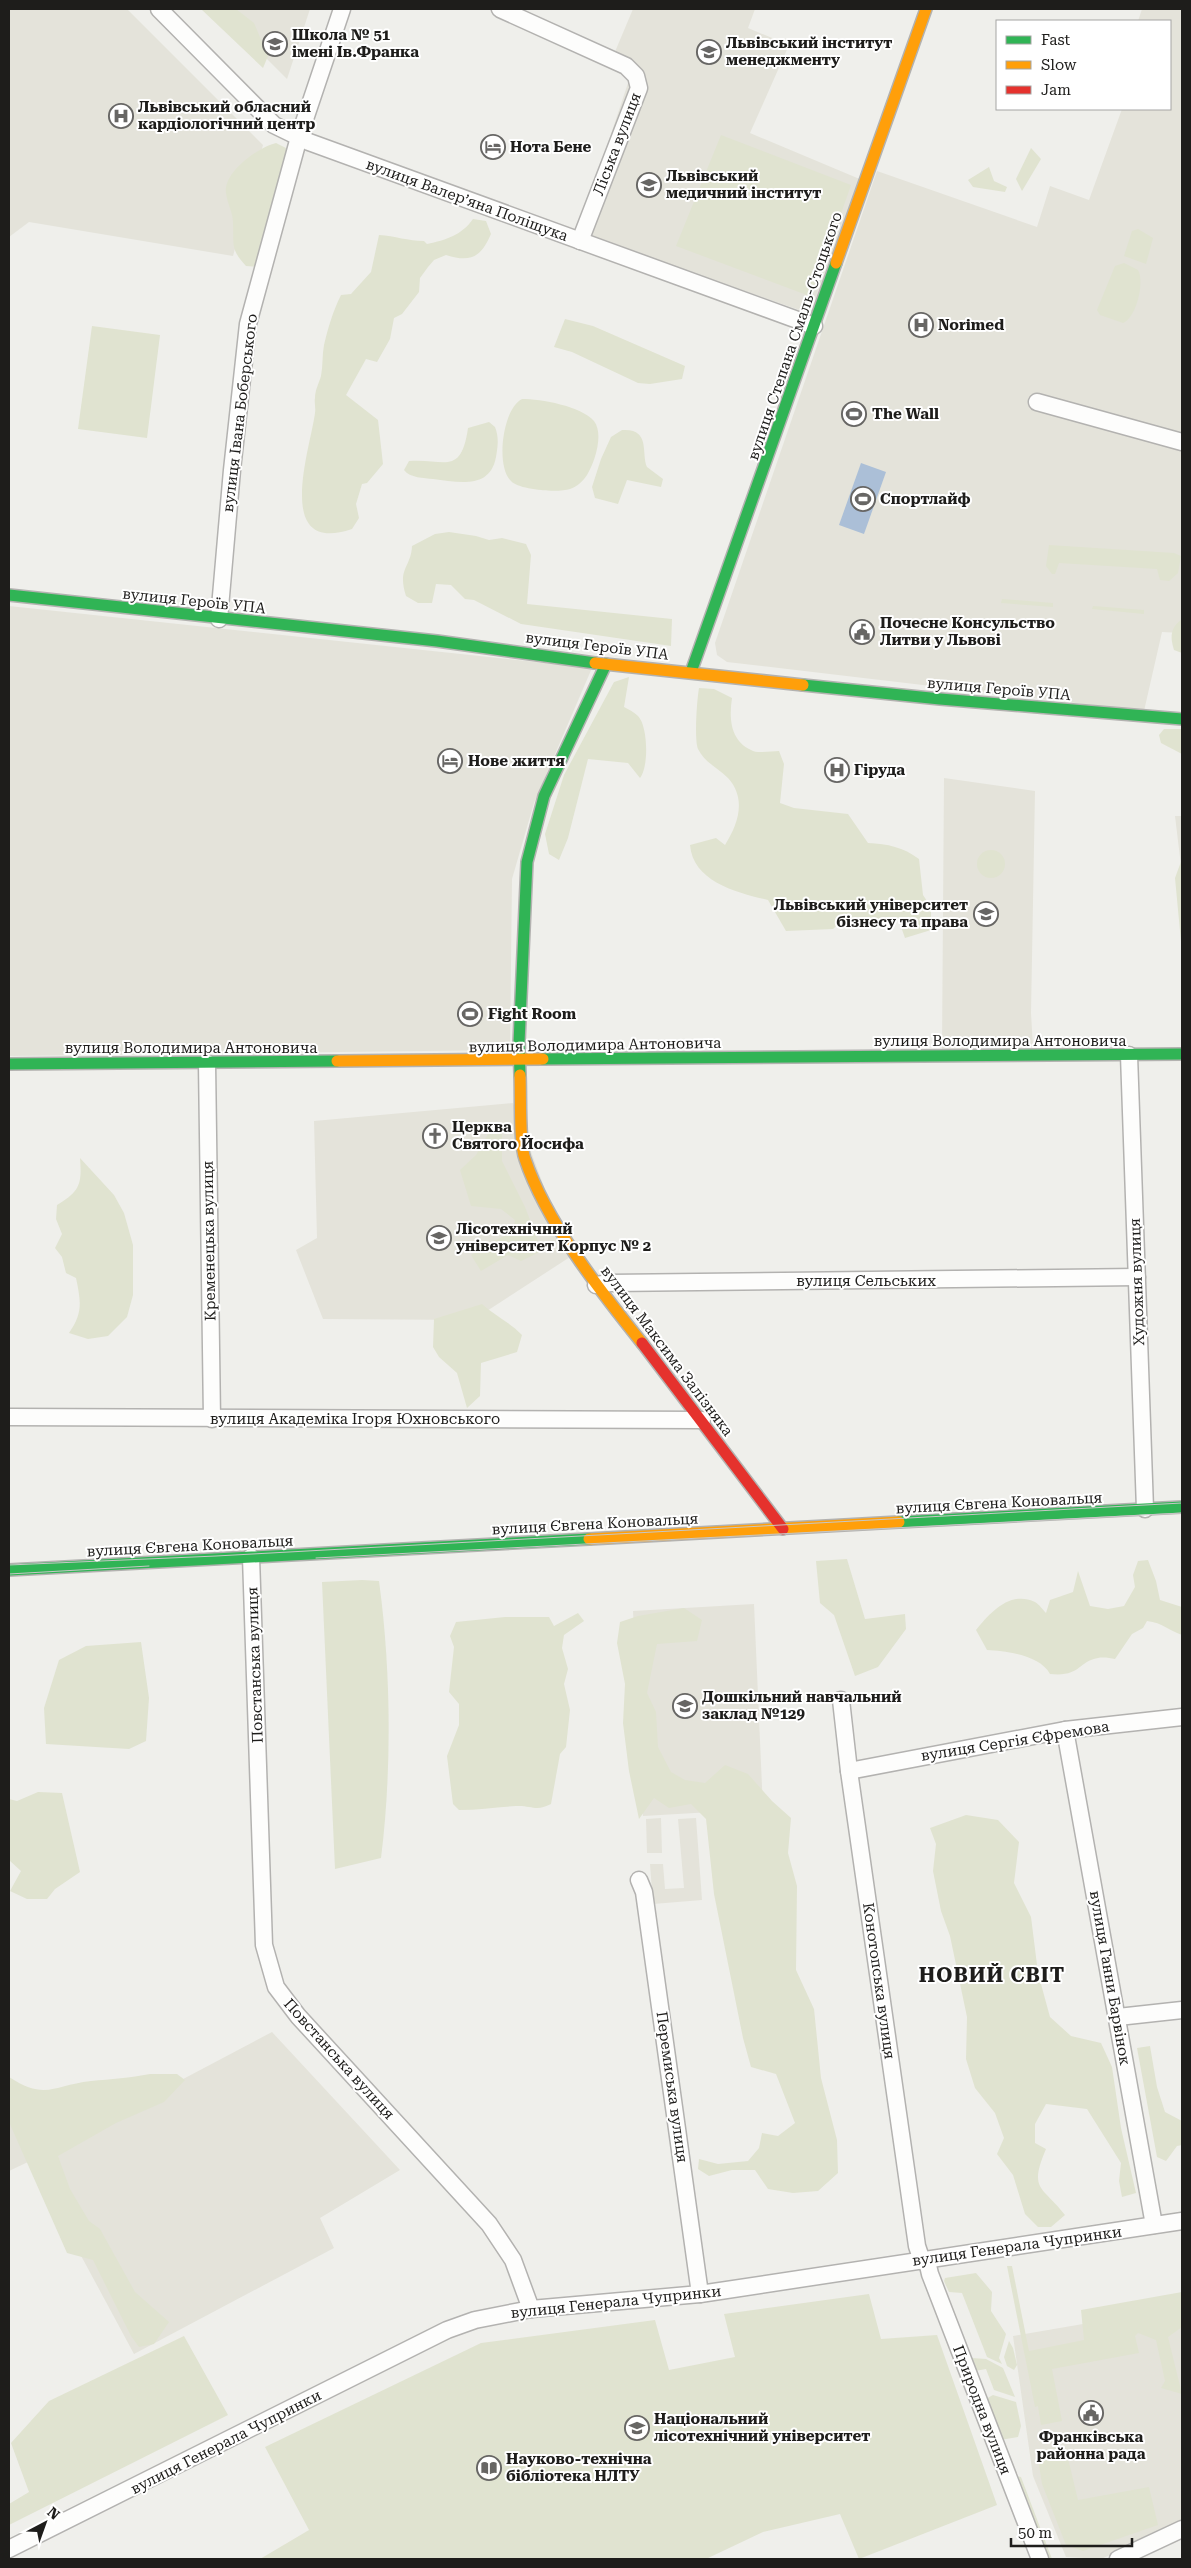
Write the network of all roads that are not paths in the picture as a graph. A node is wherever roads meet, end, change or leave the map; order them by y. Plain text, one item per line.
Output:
1 (159, 9) edge
2 (342, 9) edge
3 (500, 9) edge
4 (926, 9) edge
5 (299, 137) junction
6 (580, 241) junction
7 (814, 326) junction
8 (1037, 402) dead end
9 (1182, 442) edge
10 (9, 595) edge
11 (218, 619) junction
12 (606, 664) junction
13 (691, 672) junction
14 (1182, 719) edge
15 (1182, 1054) edge
16 (1129, 1055) junction
17 (519, 1059) junction
18 (207, 1063) junction
19 (9, 1064) edge
20 (1137, 1277) junction
21 (596, 1286) junction
22 (9, 1417) edge
23 (212, 1418) junction
24 (702, 1420) junction
25 (1182, 1507) edge
26 (1145, 1509) junction
27 (783, 1529) junction
28 (251, 1557) junction
29 (9, 1572) edge
30 (841, 1700) dead end
31 (1182, 1717) edge
32 (1065, 1730) junction
33 (848, 1771) junction
34 (639, 1880) dead end
35 (1182, 2010) edge
36 (1118, 2018) junction
37 (1182, 2221) edge
38 (1154, 2225) junction
39 (924, 2261) junction
40 (700, 2294) junction
41 (531, 2309) junction
42 (1182, 2529) edge
43 (9, 2549) edge
44 (1040, 2559) edge
45 (1118, 2559) edge

1 - 5 street, вулиця Валерʼяна Поліщука
2 - 5 street, вулиця Івана Боберського
3 - 6 street, Ліська вулиця
4 - 7 street, вулиця Степана Смаль-Стоцького
5 - 6 street, вулиця Валерʼяна Поліщука
5 - 11 street, вулиця Івана Боберського
6 - 7 street, вулиця Валерʼяна Поліщука
7 - 13 street, вулиця Степана Смаль-Стоцького
8 - 9 street
10 - 11 street, вулиця Героїв УПА
11 - 12 street, вулиця Героїв УПА
12 - 13 street, вулиця Героїв УПА
12 - 17 street, вулиця Максима Залізняка
13 - 14 street, вулиця Героїв УПА
15 - 16 street, вулиця Володимира Антоновича
16 - 17 street, вулиця Володимира Антоновича
16 - 20 street, Художня вулиця
17 - 18 street, вулиця Володимира Антоновича
17 - 21 street, вулиця Максима Залізняка
18 - 19 street, вулиця Володимира Антоновича
18 - 23 street, Кременецька вулиця
20 - 21 street, вулиця Сельських
20 - 26 street, Художня вулиця
21 - 24 street, вулиця Максима Залізняка
22 - 23 street, вулиця Академіка Ігоря Юхновського
23 - 24 street, вулиця Академіка Ігоря Юхновського
24 - 27 street, вулиця Максима Залізняка
25 - 26 street, вулиця Євгена Коновальця
26 - 27 street, вулиця Євгена Коновальця
27 - 28 street, вулиця Євгена Коновальця
28 - 29 street, вулиця Євгена Коновальця
28 - 41 street, Повстанська вулиця
30 - 33 street, Конотопська вулиця
31 - 32 street, вулиця Сергія Єфремова
32 - 33 street, вулиця Сергія Єфремова
32 - 36 street, вулиця Ганни Барвінок
33 - 39 street, Конотопська вулиця
34 - 40 street, Перемиська вулиця
35 - 36 street
36 - 38 street, вулиця Ганни Барвінок
37 - 38 street, вулиця Генерала Чупринки
38 - 39 street, вулиця Генерала Чупринки
39 - 40 street, вулиця Генерала Чупринки
39 - 44 street, Природна вулиця
40 - 41 street, вулиця Генерала Чупринки
41 - 43 street, вулиця Генерала Чупринки
42 - 45 street

